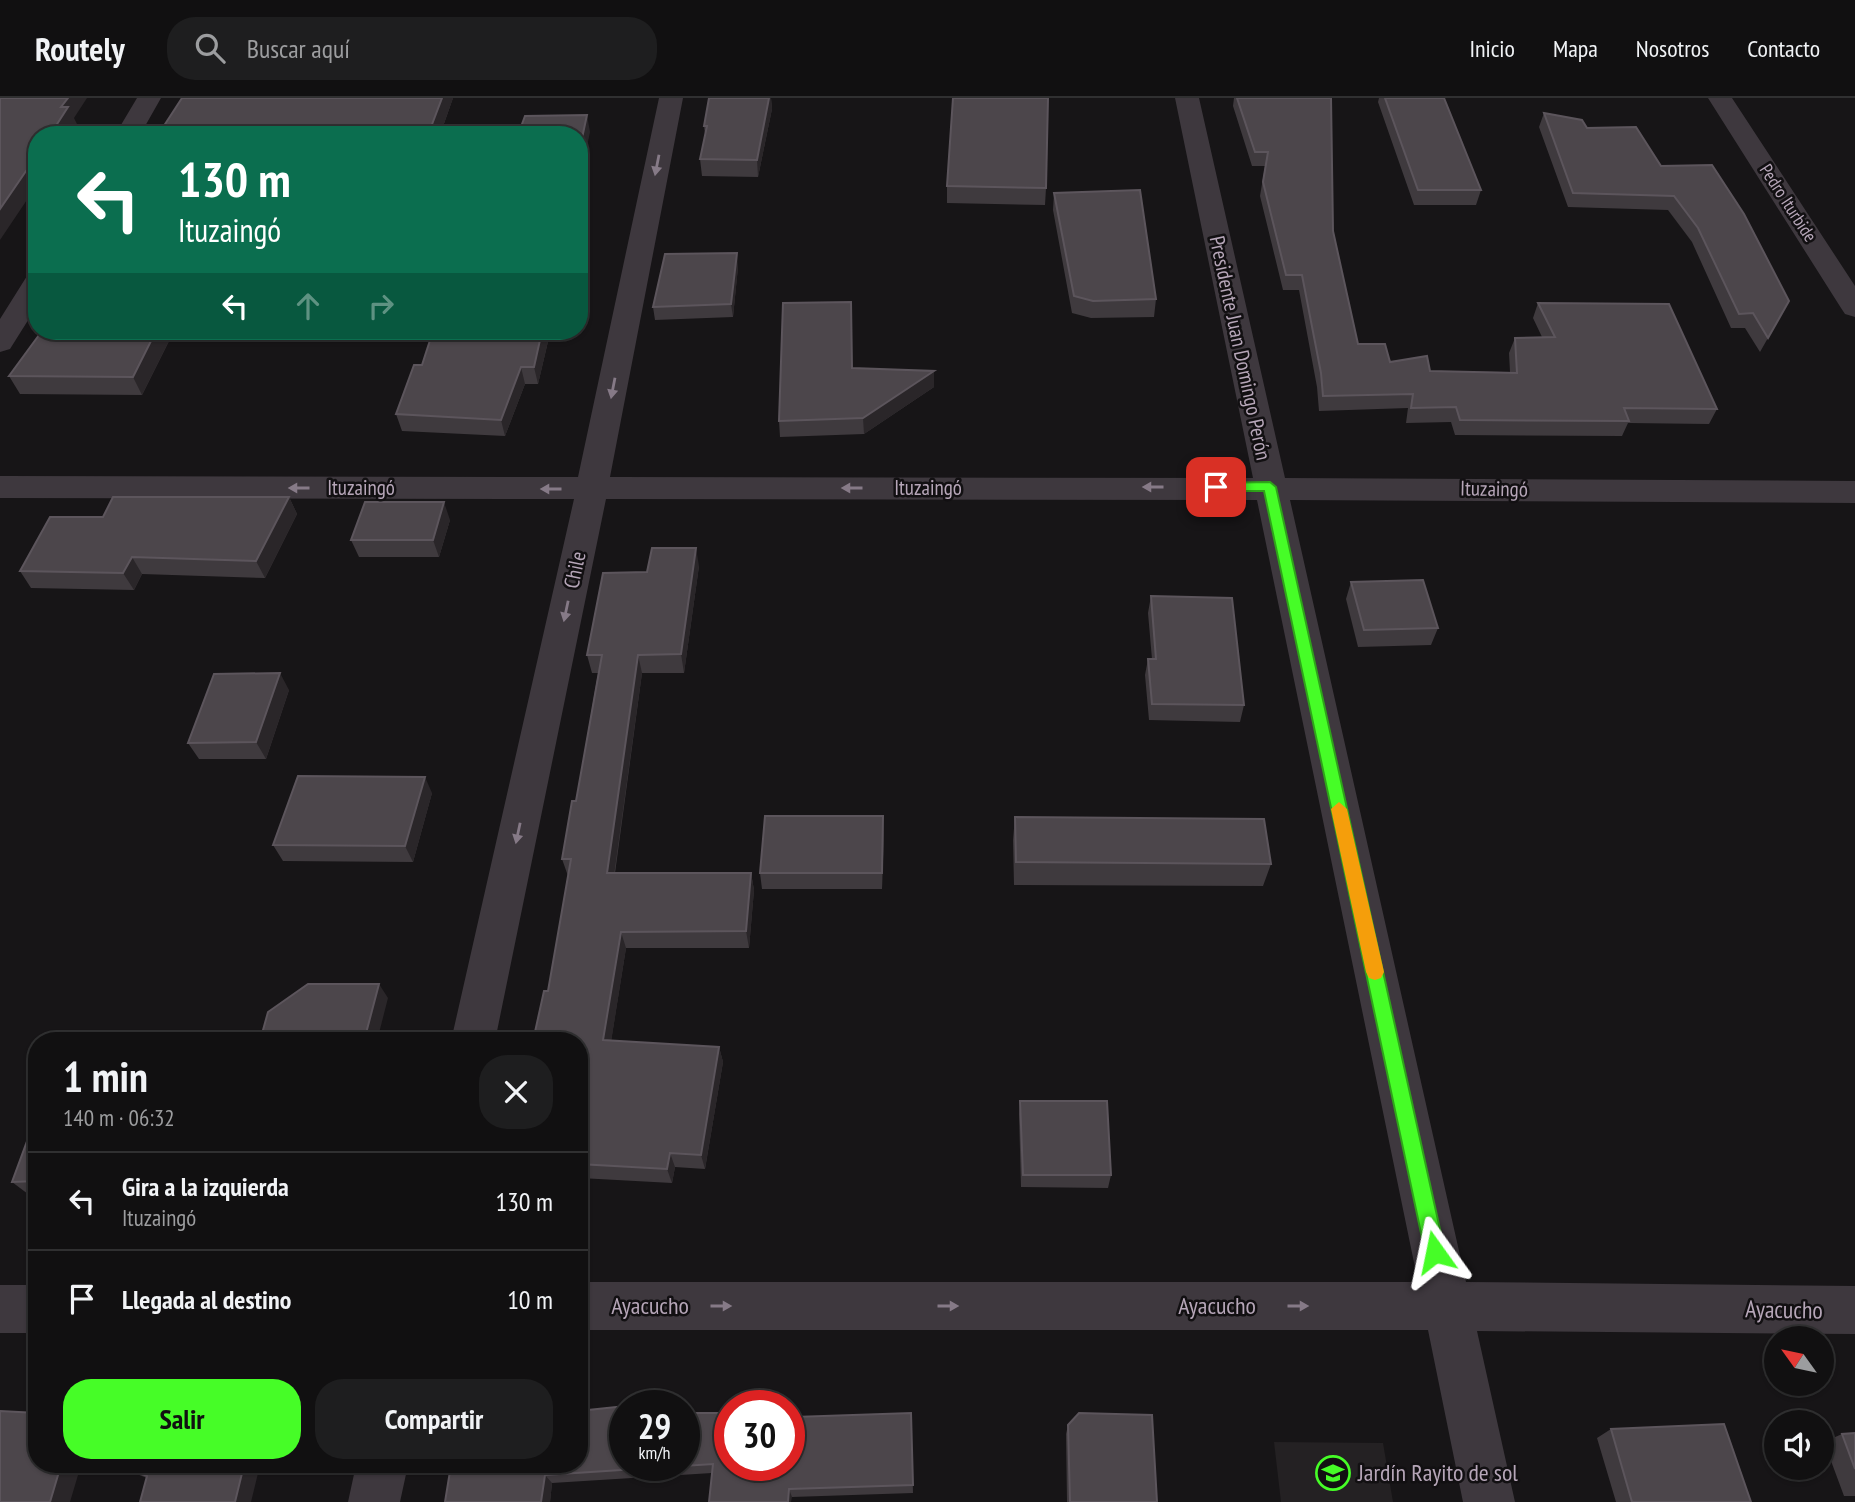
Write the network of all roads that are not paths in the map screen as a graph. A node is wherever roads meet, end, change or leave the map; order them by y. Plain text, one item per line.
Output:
1 (149, 98) edge
2 (671, 98) edge
3 (1187, 98) edge
4 (1720, 98) edge
5 (132, 126) edge
6 (28, 297) edge
7 (1855, 308) edge
8 (0, 343) edge
9 (0, 487) edge
10 (1270, 487) junction
11 (593, 489) junction
12 (1855, 492) edge
13 (476, 1032) edge
14 (588, 1306) edge
15 (1447, 1306) junction
16 (28, 1309) edge
17 (0, 1310) edge
18 (1855, 1310) edge
19 (380, 1473) edge
20 (374, 1502) edge
21 (1489, 1502) edge

1 - 5 street
2 -> 11 street, Chile
3 - 10 street, Presidente Juan Domingo Perón
4 - 7 street, Pedro Iturbide
6 - 8 street
11 -> 9 street, Ituzaingó
10 -> 11 street, Ituzaingó
10 - 12 street, Ituzaingó
10 - 15 street, Presidente Juan Domingo Perón
11 -> 13 street, Chile
14 -> 15 street, Ayacucho
15 - 18 street, Ayacucho
15 - 21 street, Presidente Juan Domingo Perón
16 - 17 street
19 - 20 street

